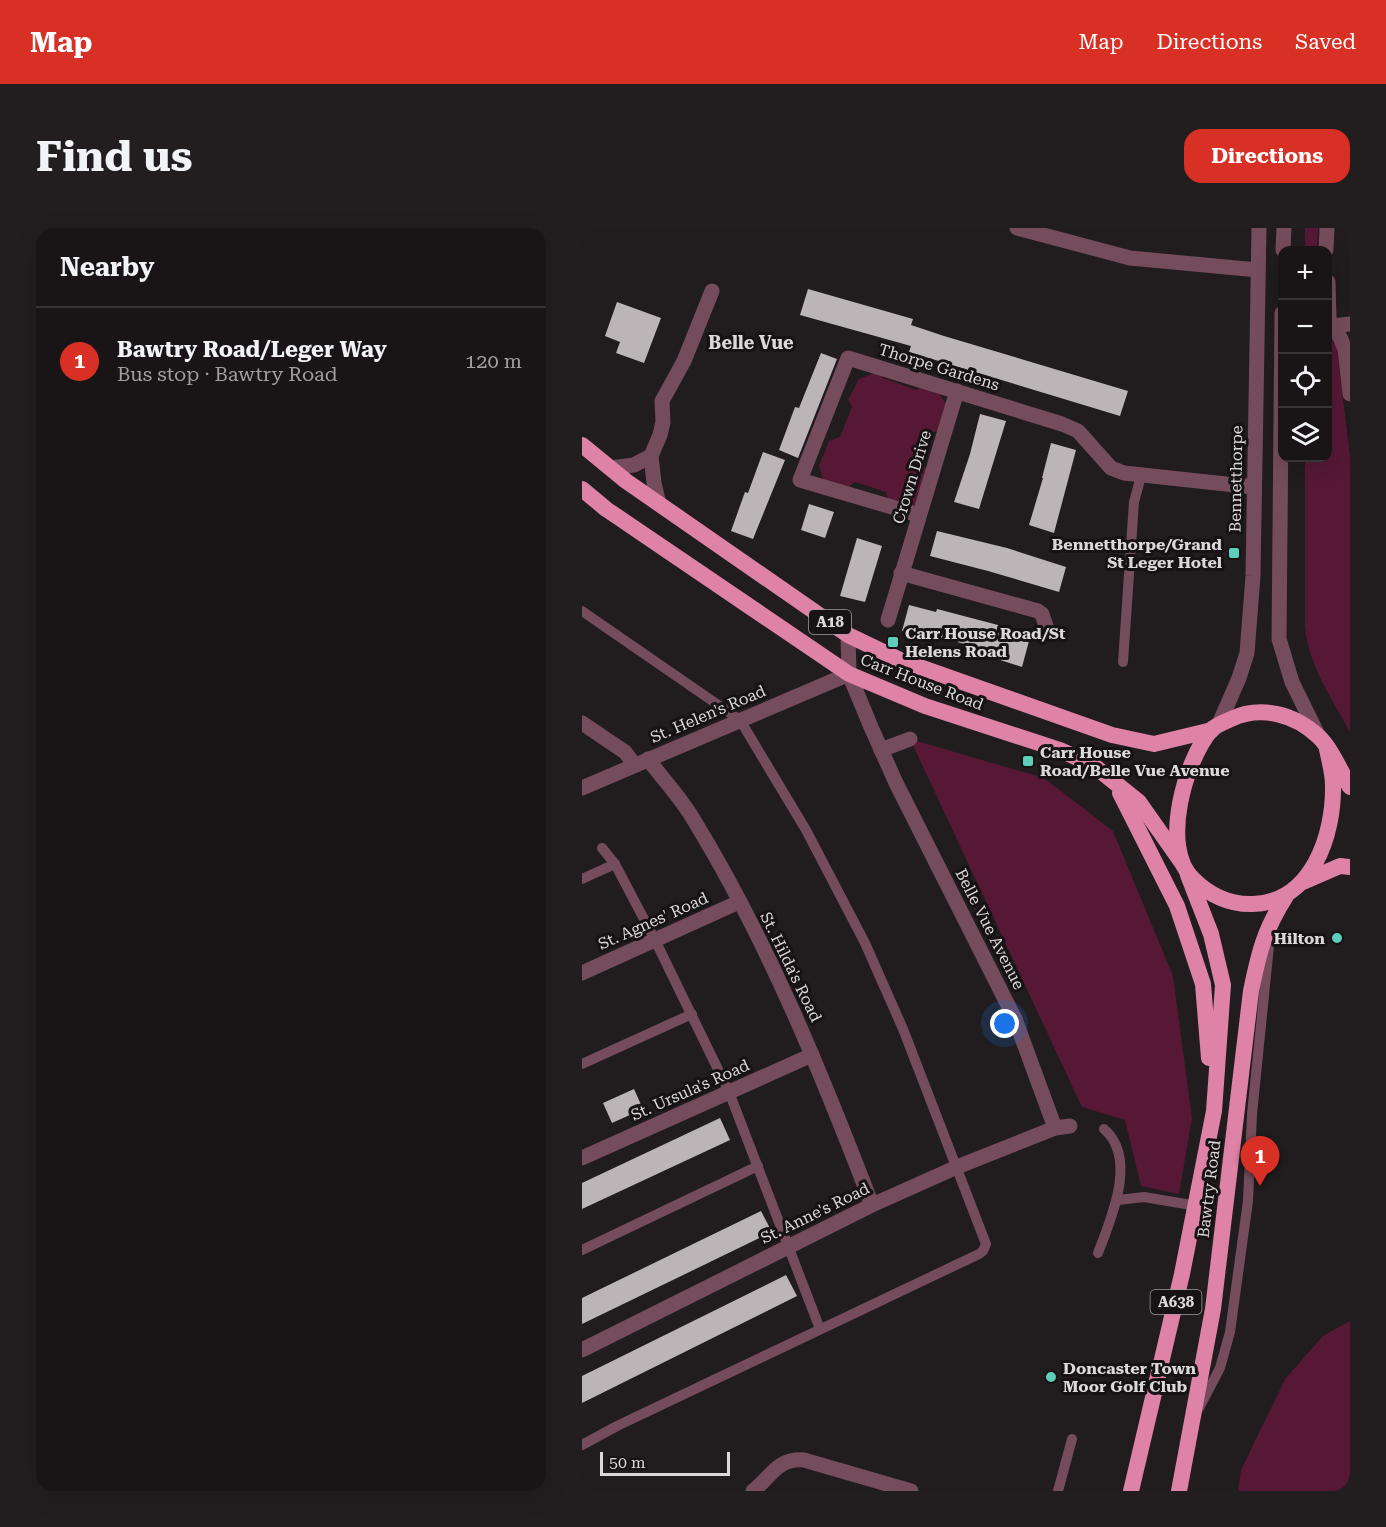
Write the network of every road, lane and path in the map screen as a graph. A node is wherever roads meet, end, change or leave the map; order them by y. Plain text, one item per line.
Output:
1 (1017, 228) edge
2 (1258, 228) edge
3 (1284, 228) edge
4 (1327, 228) edge
5 (1283, 246) edge
6 (1326, 246) edge
7 (1258, 270) junction
8 (712, 291) dead end
9 (1328, 300) edge
10 (1350, 324) edge
11 (1333, 326) junction
12 (1282, 354) edge
13 (957, 392) junction
14 (1350, 394) edge
15 (582, 445) edge
16 (651, 456) junction
17 (610, 468) junction
18 (1141, 476) junction
19 (1254, 487) junction
20 (582, 489) edge
21 (659, 504) junction
22 (919, 515) junction
23 (902, 573) junction
24 (582, 610) edge
25 (888, 620) dead end
26 (1047, 629) dead end
27 (848, 635) junction
28 (1123, 662) dead end
29 (849, 674) junction
30 (740, 720) junction
31 (582, 723) edge
32 (1215, 727) junction
33 (910, 739) dead end
34 (1323, 743) junction
35 (881, 750) junction
36 (641, 762) junction
37 (1112, 779) junction
38 (1350, 787) edge
39 (582, 788) edge
40 (602, 848) dead end
41 (615, 864) junction
42 (1350, 867) edge
43 (1185, 869) junction
44 (582, 879) edge
45 (1302, 882) junction
46 (1286, 896) junction
47 (739, 902) junction
48 (656, 940) junction
49 (582, 974) edge
50 (692, 1014) junction
51 (812, 1055) junction
52 (582, 1064) edge
53 (729, 1092) junction
54 (1214, 1111) junction
55 (1063, 1127) joint
56 (1104, 1129) dead end
57 (582, 1158) edge
58 (758, 1166) junction
59 (957, 1167) junction
60 (1118, 1200) junction
61 (872, 1205) junction
62 (1197, 1206) junction
63 (789, 1245) junction
64 (582, 1250) edge
65 (1098, 1253) dead end
66 (820, 1329) junction
67 (582, 1350) edge
68 (1072, 1439) dead end
69 (582, 1445) edge
70 (1178, 1489) edge
71 (902, 1490) edge
72 (753, 1491) edge
73 (1058, 1491) edge
74 (1131, 1491) edge

1 - 7 street
2 - 7 street, Bennetthorpe
3 - 5 street
4 - 6 street
7 - 19 street, Bennetthorpe
8 - 16 street
9 - 11 street
10 - 11 street
11 - 14 street
12 - 34 street
13 - 18 street, Thorpe Gardens
13 - 22 street, Crown Drive
13 - 22 street, Thorpe Gardens
15 - 17 highway, Carr House Road / A18
16 - 17 street
16 - 21 street
17 - 21 highway, Carr House Road / A18
18 - 19 street, Thorpe Gardens
18 - 28 lane
19 - 32 street, Bennetthorpe
20 - 29 highway, Carr House Road / A18
21 - 27 highway, Carr House Road / A18
22 - 23 street, Crown Drive
23 - 25 street, Crown Drive
23 - 26 street
24 - 30 lane
27 - 29 street
27 - 32 highway, Carr House Road / A18
29 - 30 street, St. Helen's Road
29 - 35 street, Belle Vue Avenue
29 - 37 highway, Carr House Road / A18
30 - 36 street, St. Helen's Road
30 - 59 lane
31 - 36 street, St. Hilda's Road
32 - 34 highway
32 - 43 highway
33 - 35 street
34 - 38 highway
34 - 45 highway
35 - 55 street, Belle Vue Avenue
36 - 39 street, St. Helen's Road
36 - 47 street, St. Hilda's Road
37 - 43 highway, Carr House Road / A18
37 - 54 highway, Bawtry Road
40 - 41 lane
41 - 44 lane
41 - 48 lane
42 - 45 highway
43 - 46 highway
43 - 54 highway, Bawtry Road / A638
45 - 46 highway
46 - 70 highway, Bawtry Road / A638
47 - 48 street, St. Agnes' Road
47 - 51 street, St. Hilda's Road
48 - 49 street, St. Agnes' Road
48 - 50 lane
50 - 52 lane
50 - 53 lane
51 - 53 street, St. Ursula's Road
51 - 61 street, St. Hilda's Road
53 - 57 street, St. Ursula's Road
53 - 58 lane
54 - 62 highway, Bawtry Road / A638
55 - 59 street, St. Anne's Road
56 - 60 lane
58 - 63 lane
58 - 64 lane
59 - 61 street, St. Anne's Road
59 - 66 lane
60 - 62 lane
60 - 65 lane
61 - 63 street, St. Anne's Road
62 - 74 highway, Bawtry Road / A638
63 - 66 lane
63 - 67 street, St. Anne's Road
66 - 69 lane
68 - 73 lane
71 - 72 street

